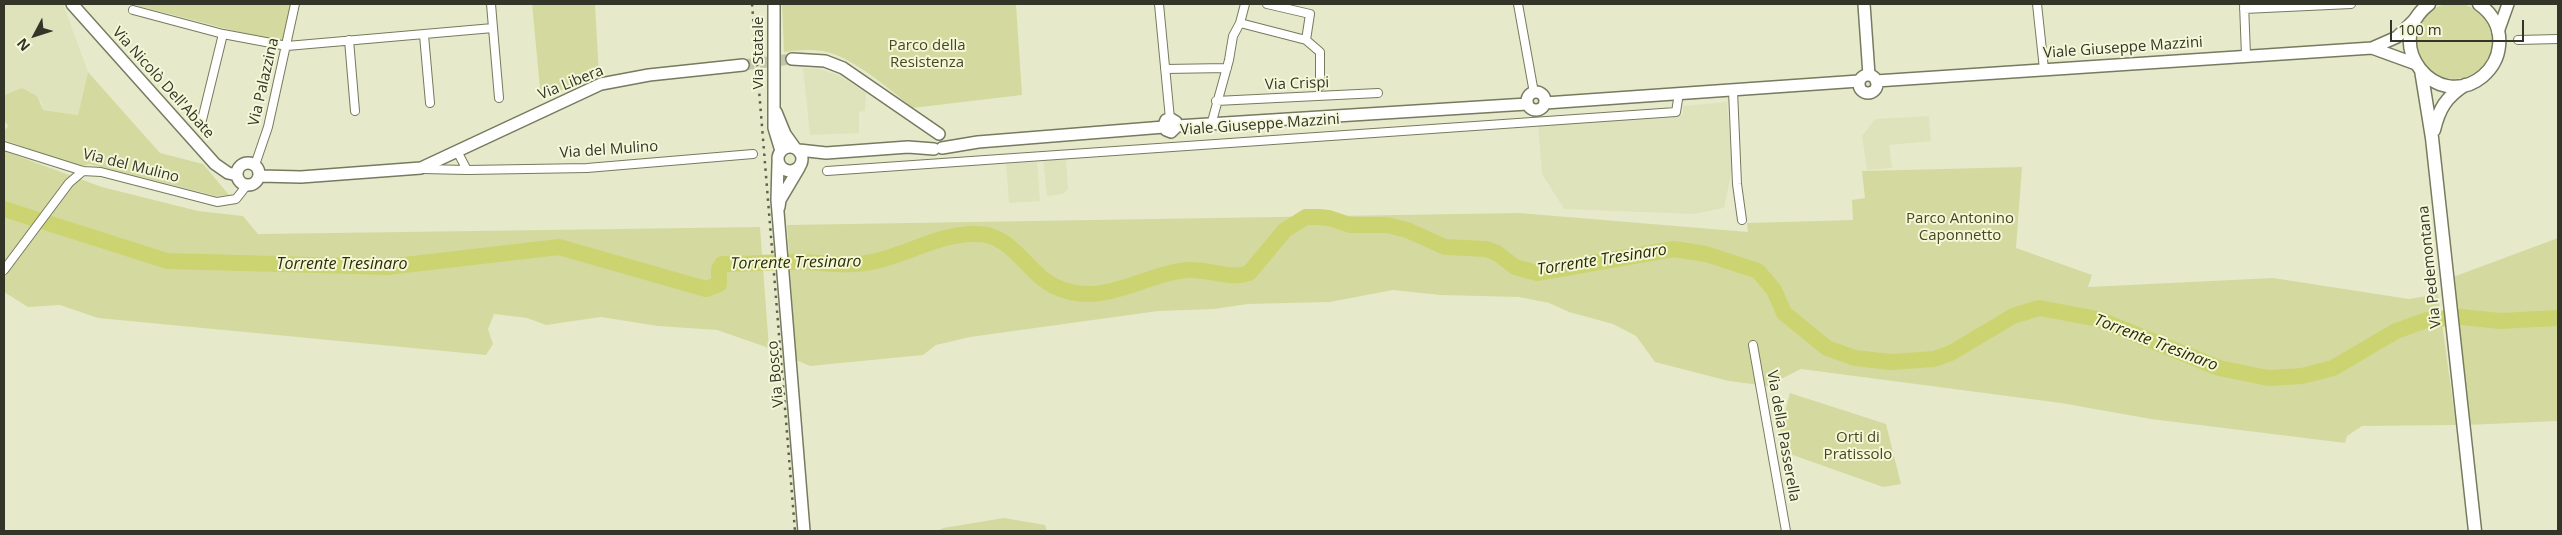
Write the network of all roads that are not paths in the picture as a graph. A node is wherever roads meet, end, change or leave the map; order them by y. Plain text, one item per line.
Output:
1 (72, 4) edge
2 (295, 4) edge
3 (491, 4) edge
4 (774, 4) edge
5 (1159, 4) edge
6 (1244, 4) edge
7 (1267, 4) edge
8 (1518, 4) edge
9 (1864, 4) edge
10 (2037, 4) edge
11 (2351, 4) edge
12 (2479, 4) edge
13 (2427, 5) edge
14 (2244, 6) edge
15 (2507, 7) edge
16 (133, 10) dead end
17 (2416, 18) junction
18 (1240, 23) junction
19 (493, 28) junction
20 (2498, 32) junction
21 (223, 34) junction
22 (424, 35) junction
23 (2558, 39) edge
24 (349, 40) junction
25 (1306, 40) junction
26 (2518, 40) dead end
27 (287, 46) junction
28 (2372, 48) junction
29 (2246, 55) junction
30 (792, 59) tunnel mouth
31 (744, 65) tunnel mouth
32 (2418, 67) junction
33 (1227, 68) junction
34 (1164, 69) junction
35 (2044, 69) junction
36 (1868, 79) junction
37 (2467, 84) junction
38 (1734, 90) junction
39 (1320, 92) junction
40 (1378, 93) dead end
41 (1534, 93) junction
42 (1679, 93) junction
43 (500, 98) dead end
44 (1216, 101) junction
45 (430, 103) dead end
46 (774, 103) junction
47 (1545, 103) junction
48 (1528, 104) junction
49 (355, 111) dead end
50 (201, 124) dead end
51 (1170, 124) junction
52 (1211, 125) junction
53 (2432, 138) junction
54 (936, 141) junction
55 (4, 146) edge
56 (797, 149) junction
57 (457, 151) junction
58 (781, 151) junction
59 (826, 153) junction
60 (753, 154) dead end
61 (778, 163) junction
62 (255, 165) junction
63 (800, 167) junction
64 (421, 168) junction
65 (466, 170) junction
66 (83, 171) junction
67 (827, 171) dead end
68 (237, 175) junction
69 (260, 176) junction
70 (247, 186) junction
71 (779, 212) junction
72 (1742, 220) dead end
73 (5, 268) edge
74 (1753, 345) dead end
75 (804, 531) edge
76 (1786, 531) edge
77 (2475, 531) edge

1 - 68 street, Via Nicolò Dell'Abate
2 - 27 street, Via Palazzina
3 - 19 street
4 - 46 street, Via Statale
5 - 34 street
6 - 18 street
7 - 25 street
8 - 41 street
9 - 36 street
10 - 35 street
11 - 14 street
12 - 20 main road
13 - 17 main road, Via Pedemontana
14 - 29 street
15 - 20 street
16 - 21 street
17 - 28 street, Viale Giuseppe Mazzini
17 - 32 main road, Via Pedemontana
18 - 25 street
18 - 33 street
19 - 22 street
19 - 43 street
20 - 37 main road, Via Pedemontana
21 - 27 street
21 - 50 street
22 - 24 street
22 - 45 street
23 - 26 street
24 - 27 street
24 - 49 street
25 - 39 street
27 - 62 street, Via Palazzina
28 - 29 street, Viale Giuseppe Mazzini
28 - 32 street, Viale Giuseppe Mazzini
29 - 35 street, Viale Giuseppe Mazzini
30 - 54 street
31 - 57 street, Via Libera
32 - 37 main road
32 - 53 main road, Via Pedemontana
33 - 34 street
33 - 44 street
34 - 51 street
35 - 36 street, Viale Giuseppe Mazzini
36 - 38 street, Viale Giuseppe Mazzini
37 - 53 main road, Via Pedemontana
38 - 42 street, Viale Giuseppe Mazzini
38 - 72 street
39 - 40 street, Via Crispi
39 - 44 street, Via Crispi
41 - 47 street
41 - 48 street
42 - 47 street, Viale Giuseppe Mazzini
42 - 67 street, Viale Giuseppe Mazzini
44 - 52 street
46 - 56 street, Via Statale
46 - 58 street, Via Statale
47 - 48 street
48 - 52 street, Viale Giuseppe Mazzini
51 - 52 street, Viale Giuseppe Mazzini
51 - 54 street, Viale Giuseppe Mazzini
53 - 77 main road, Via Pedemontana
54 - 59 street, Viale Giuseppe Mazzini
55 - 66 street, Via del Mulino
56 - 58 street
56 - 59 street, Viale Giuseppe Mazzini
56 - 63 street, Via Statale
57 - 64 street, Via Libera
57 - 65 street
58 - 61 street
59 - 63 street, Viale Giuseppe Mazzini
60 - 65 street, Via del Mulino
61 - 63 street
61 - 71 street
62 - 68 street
62 - 69 street
63 - 71 street
64 - 65 street, Via del Mulino
64 - 69 street, Via del Mulino
66 - 70 street, Via del Mulino
66 - 73 street
68 - 70 street
69 - 70 street
71 - 75 street, Via Bosco
74 - 76 street, Via della Passerella

